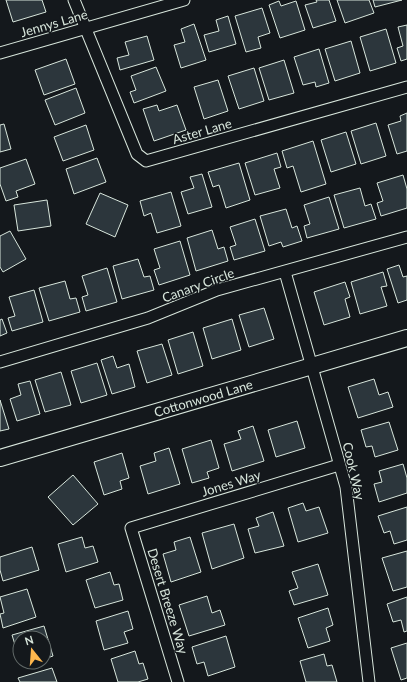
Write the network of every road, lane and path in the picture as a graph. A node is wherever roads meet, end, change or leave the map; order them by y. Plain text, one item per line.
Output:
1 (74, 0) edge
2 (184, 0) edge
3 (86, 29) junction
4 (0, 53) edge
5 (407, 87) edge
6 (407, 237) edge
7 (285, 272) junction
8 (407, 338) edge
9 (0, 362) edge
10 (313, 366) junction
11 (0, 458) edge
12 (339, 465) junction
13 (131, 528) joint
14 (178, 682) edge
15 (369, 682) edge

1 - 3 street
2 - 3 street, Jennys Lane
3 - 4 street, Jennys Lane
3 - 5 street, Aster Lane
6 - 7 street, Canary Circle
7 - 9 street, Canary Circle
7 - 10 street, Cook Way
8 - 10 main road, Cottonwood Lane
10 - 11 main road, Cottonwood Lane
10 - 12 street, Cook Way
12 - 13 street, Jones Way
12 - 15 street, Cook Way
13 - 14 street, Desert Breeze Way

